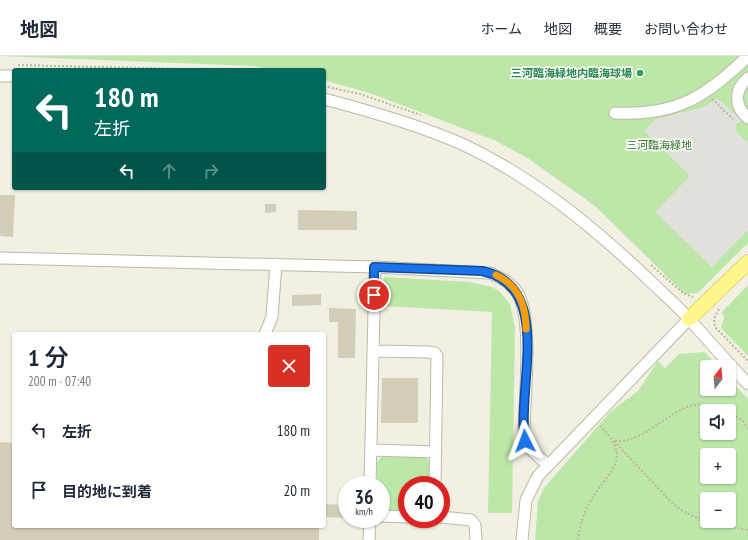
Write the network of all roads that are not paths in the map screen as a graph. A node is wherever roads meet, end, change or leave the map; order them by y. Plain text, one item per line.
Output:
1 (748, 56) edge
2 (12, 71) edge
3 (0, 76) edge
4 (748, 78) edge
5 (326, 100) edge
6 (615, 113) dead end
7 (748, 118) edge
8 (0, 258) edge
9 (748, 262) edge
10 (276, 264) junction
11 (374, 267) junction
12 (689, 319) junction
13 (265, 332) edge
14 (373, 351) junction
15 (748, 384) edge
16 (371, 450) junction
17 (436, 452) junction
18 (548, 465) junction
19 (370, 476) edge
20 (435, 476) edge
21 (450, 518) edge
22 (370, 528) edge
23 (369, 540) edge
24 (476, 540) edge
25 (522, 540) edge

1 - 6 street
2 - 3 street
4 - 7 street
5 - 12 street
8 - 10 street
9 - 12 main road
10 - 11 street
10 - 13 street
11 - 14 street
11 - 18 street
12 - 15 street
12 - 18 street
14 - 16 street
14 - 17 street
16 - 17 street
16 - 19 street
17 - 20 street
18 - 25 street
21 - 24 street
22 - 23 street

